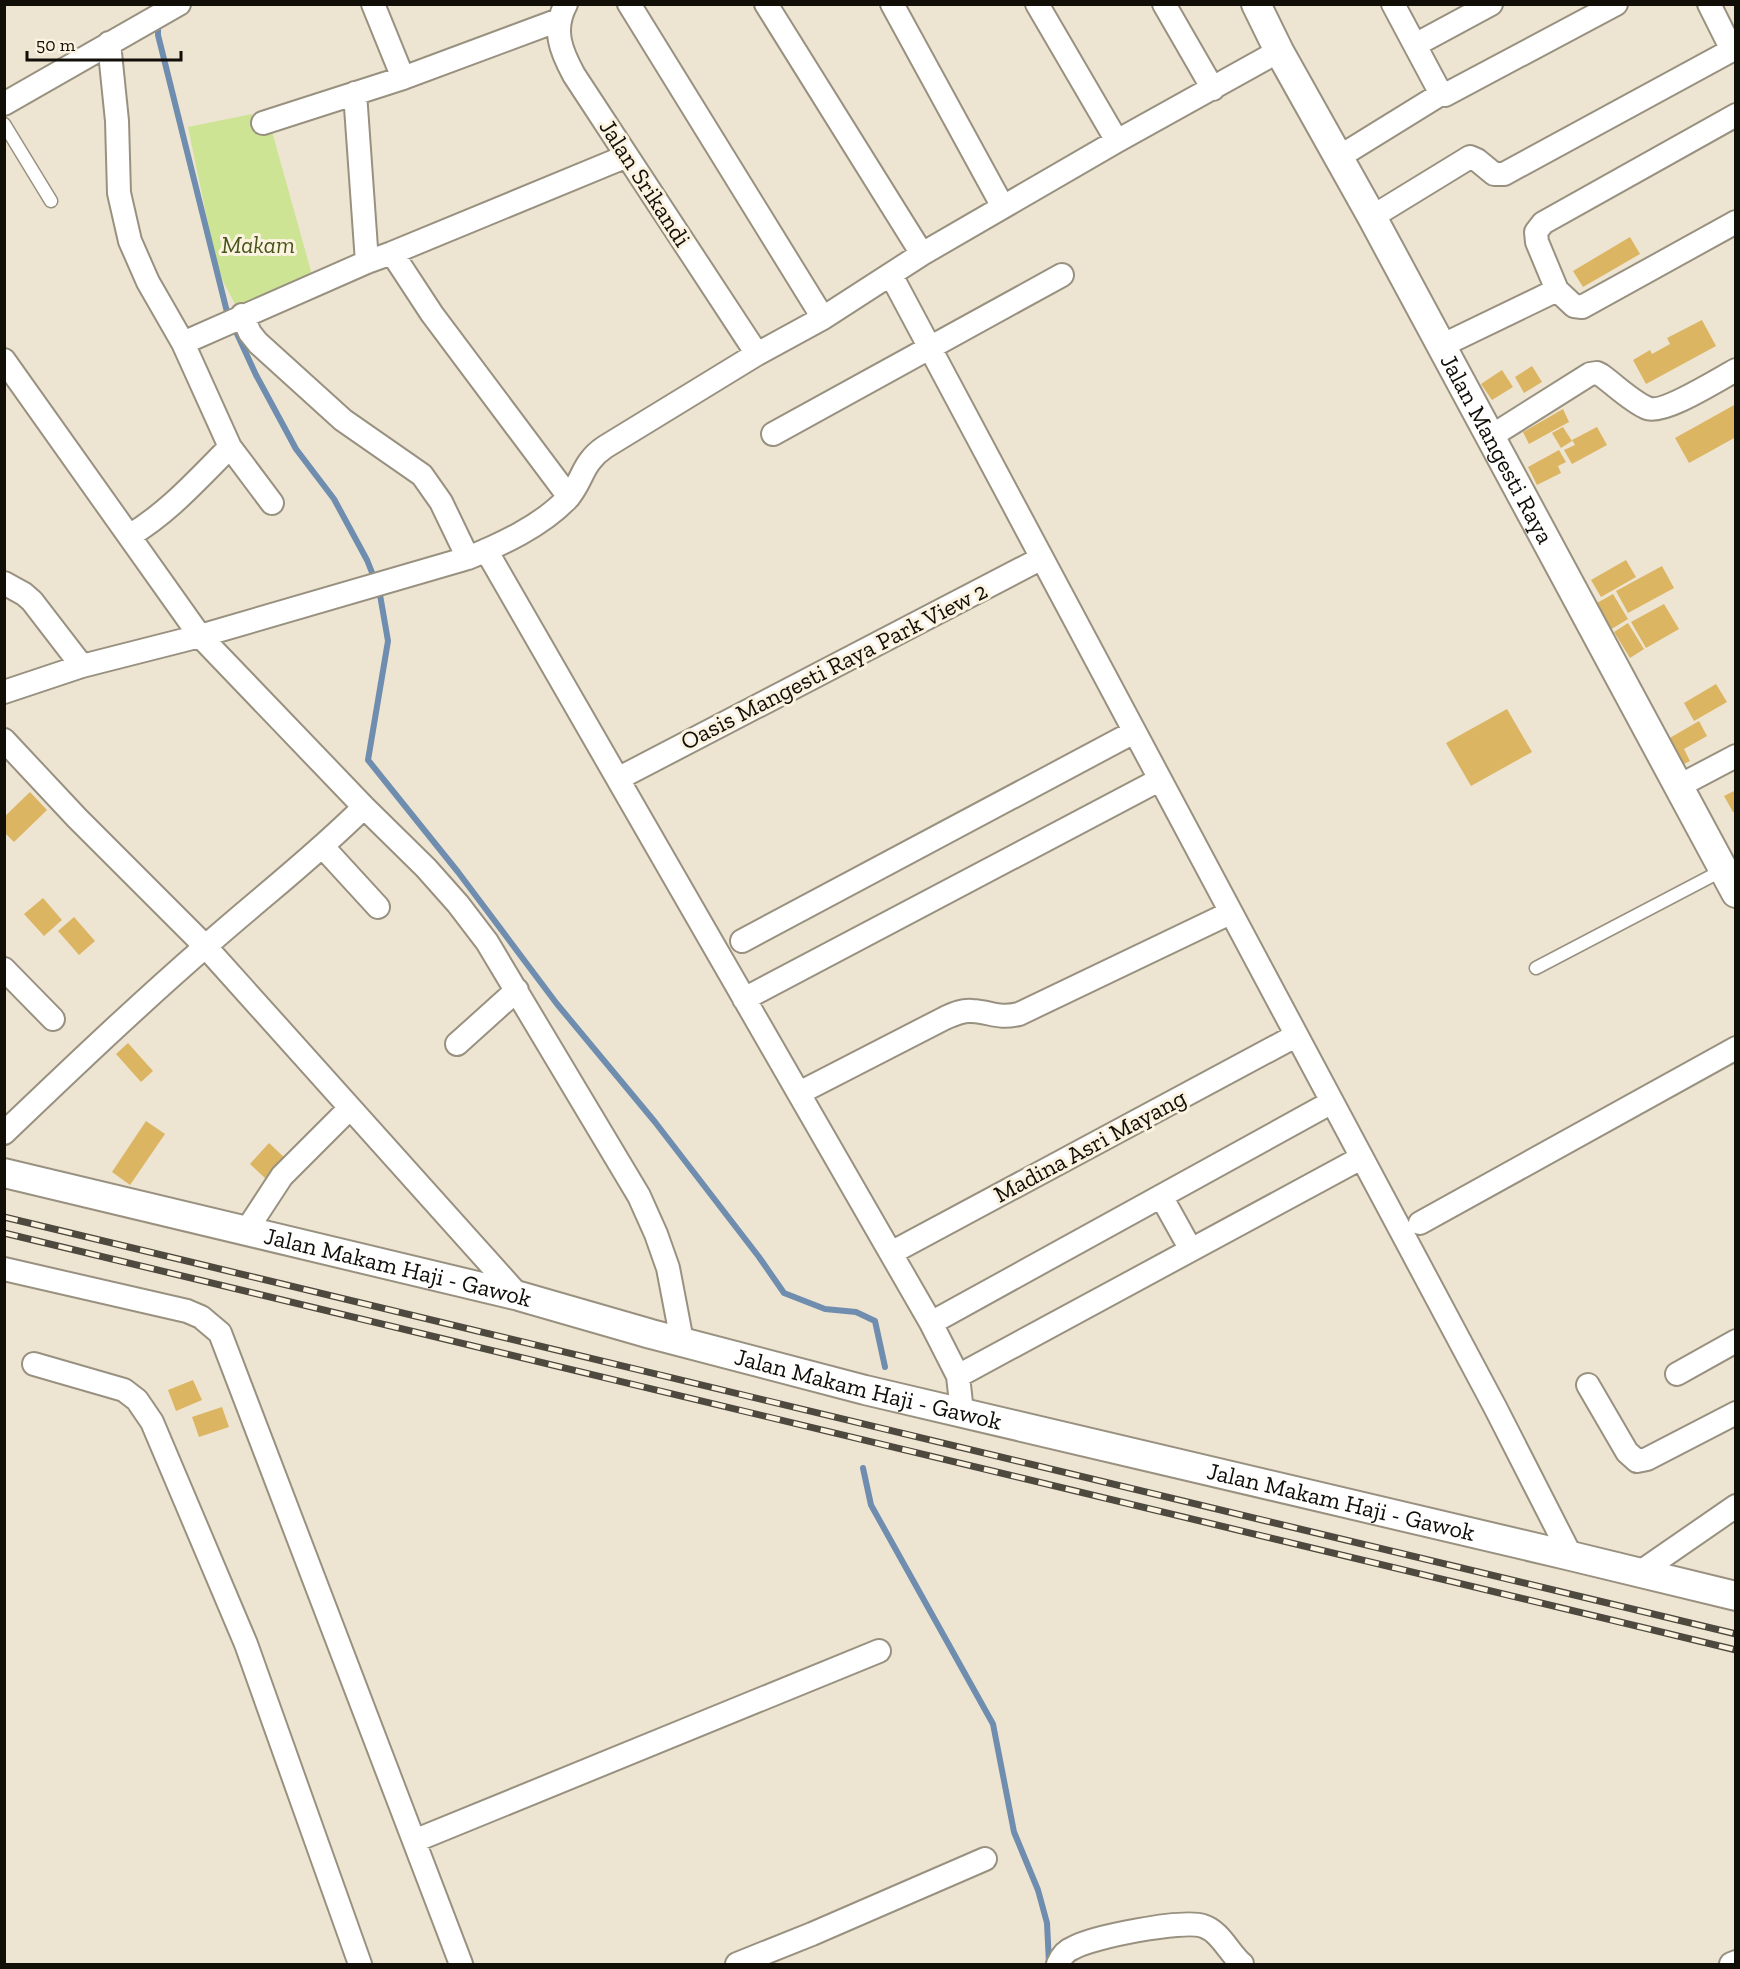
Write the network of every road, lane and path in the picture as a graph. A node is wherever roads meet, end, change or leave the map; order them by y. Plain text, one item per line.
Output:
1 (373, 4) edge
2 (628, 4) edge
3 (766, 4) edge
4 (892, 4) edge
5 (1037, 4) edge
6 (1164, 4) edge
7 (1393, 4) edge
8 (1491, 4) edge
9 (1616, 4) edge
10 (1709, 4) edge
11 (1258, 5) edge
12 (176, 6) edge
13 (562, 12) edge
14 (109, 43) junction
15 (1415, 45) junction
16 (1734, 49) edge
17 (1279, 51) junction
18 (404, 78) junction
19 (1212, 89) junction
20 (355, 93) junction
21 (1441, 93) junction
22 (4, 104) edge
23 (1736, 115) edge
24 (262, 123) dead end
25 (4, 124) edge
26 (1117, 141) junction
27 (627, 156) junction
28 (1339, 156) junction
29 (51, 201) dead end
30 (1003, 207) junction
31 (1372, 218) junction
32 (1736, 222) edge
33 (392, 253) junction
34 (922, 254) junction
35 (367, 262) junction
36 (891, 275) junction
37 (1062, 275) dead end
38 (1557, 290) junction
39 (823, 318) junction
40 (235, 319) junction
41 (183, 343) junction
42 (1441, 346) junction
43 (930, 348) junction
44 (757, 354) junction
45 (4, 360) edge
46 (1736, 370) edge
47 (773, 434) dead end
48 (1490, 437) junction
49 (230, 447) junction
50 (568, 497) junction
51 (272, 503) dead end
52 (129, 536) junction
53 (477, 554) junction
54 (1042, 558) junction
55 (4, 583) edge
56 (200, 636) junction
57 (82, 666) junction
58 (4, 692) edge
59 (1134, 732) junction
60 (4, 740) edge
61 (1736, 756) edge
62 (627, 774) dead end
63 (1159, 780) junction
64 (1678, 786) junction
65 (364, 807) junction
66 (324, 847) junction
67 (1729, 882) edge
68 (378, 907) dead end
69 (1230, 913) junction
70 (741, 941) dead end
71 (205, 946) junction
72 (1536, 968) dead end
73 (4, 969) edge
74 (517, 990) junction
75 (744, 999) junction
76 (53, 1019) dead end
77 (1288, 1040) dead end
78 (457, 1044) dead end
79 (1736, 1048) edge
80 (802, 1091) dead end
81 (1332, 1102) junction
82 (350, 1108) junction
83 (4, 1133) edge
84 (1361, 1158) junction
85 (4, 1173) edge
86 (1161, 1196) junction
87 (1420, 1223) dead end
88 (246, 1231) junction
89 (1191, 1250) junction
90 (891, 1253) junction
91 (4, 1269) edge
92 (519, 1296) junction
93 (931, 1323) junction
94 (682, 1341) junction
95 (1736, 1341) edge
96 (34, 1364) dead end
97 (1677, 1374) dead end
98 (958, 1376) junction
99 (1588, 1385) dead end
100 (962, 1412) junction
101 (1736, 1413) edge
102 (1736, 1506) edge
103 (1571, 1556) junction
104 (1639, 1573) junction
105 (1736, 1596) edge
106 (879, 1651) dead end
107 (414, 1841) junction
108 (985, 1859) dead end
109 (1736, 1962) edge
110 (360, 1965) edge
111 (461, 1965) edge
112 (737, 1965) edge
113 (1058, 1965) edge
114 (1242, 1965) edge
115 (1731, 1965) edge

1 - 18 street
2 - 39 street
3 - 34 street
4 - 30 street
5 - 26 street
6 - 19 street
7 - 15 street
8 - 15 street
9 - 21 street
10 - 16 street
11 - 17 street, Jalan Mangesti Raya
12 - 14 street
13 - 18 street
13 - 27 street, Jalan Srikandi
14 - 22 street
14 - 41 street
15 - 21 street
16 - 31 street
17 - 19 street
17 - 28 street, Jalan Mangesti Raya
18 - 20 street
19 - 26 street
20 - 24 street
20 - 35 street
21 - 28 street
23 - 38 street
25 - 29 lane
26 - 30 street
27 - 33 street
27 - 44 street, Jalan Srikandi
28 - 31 street, Jalan Mangesti Raya
30 - 34 street
31 - 42 street, Jalan Mangesti Raya
32 - 38 street
33 - 35 street
33 - 50 street
34 - 36 street
35 - 40 street
36 - 39 street
36 - 43 street
37 - 43 street
38 - 42 street
39 - 44 street
40 - 41 street
40 - 53 street
41 - 49 street
42 - 48 street, Jalan Mangesti Raya
43 - 47 street
43 - 54 street
44 - 50 street
45 - 52 street
46 - 48 street
48 - 64 street, Jalan Mangesti Raya
49 - 51 street
49 - 52 street
50 - 53 street
52 - 56 street
53 - 56 street
53 - 75 street
54 - 59 street
54 - 62 street, Oasis Mangesti Raya Park View 2
55 - 57 street
56 - 57 street
56 - 65 street
57 - 58 street
59 - 63 street
59 - 70 street
60 - 71 street
61 - 64 street
63 - 69 street
63 - 75 street
64 - 67 street, Jalan Mangesti Raya
65 - 66 street
65 - 74 street
66 - 68 street
66 - 71 street
67 - 72 lane
69 - 80 street
69 - 81 street
71 - 82 street
71 - 83 street
73 - 76 street
74 - 78 street
74 - 94 street
75 - 90 street
77 - 90 street, Madina Asri Mayang
79 - 87 street
81 - 84 street
81 - 86 street
82 - 88 street
82 - 92 street
84 - 89 street
84 - 103 street
85 - 88 street, Jalan Makam Haji - Gawok
86 - 89 street
86 - 93 street
88 - 92 street, Jalan Makam Haji - Gawok
89 - 98 street
90 - 93 street
91 - 107 street
92 - 94 street, Jalan Makam Haji - Gawok
93 - 98 street
94 - 100 street, Jalan Makam Haji - Gawok
95 - 97 street
96 - 110 street
98 - 100 street
99 - 101 street
100 - 103 street, Jalan Makam Haji - Gawok
102 - 104 street
103 - 104 street, Jalan Makam Haji - Gawok
104 - 105 street, Jalan Makam Haji - Gawok
106 - 107 street
107 - 111 street
108 - 112 street
109 - 115 street
113 - 114 street

